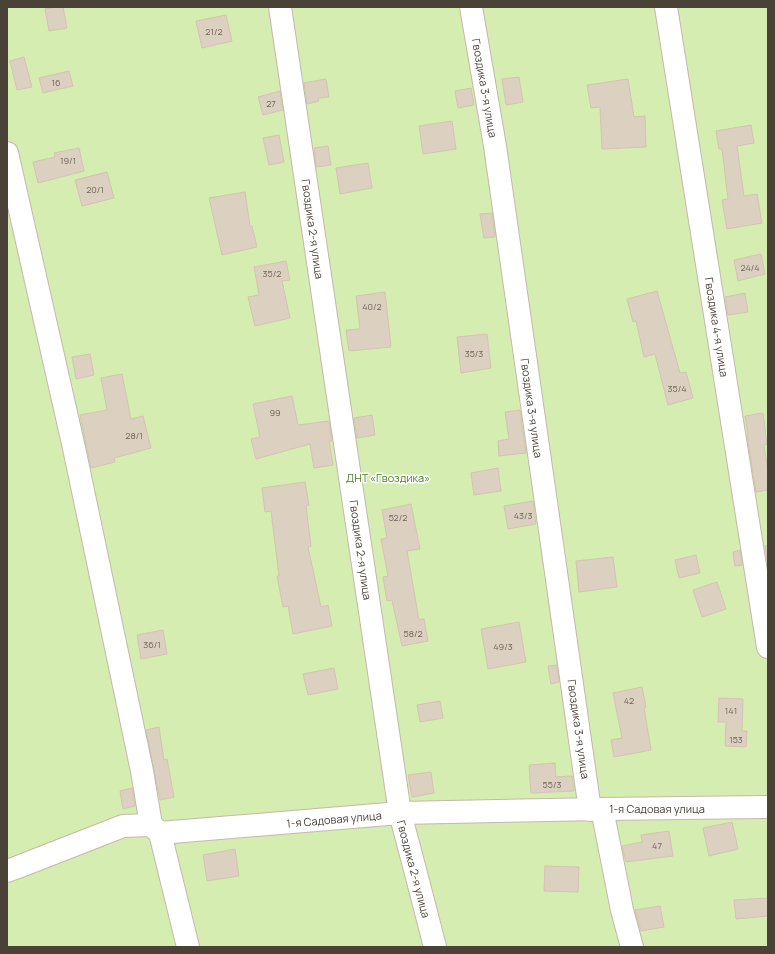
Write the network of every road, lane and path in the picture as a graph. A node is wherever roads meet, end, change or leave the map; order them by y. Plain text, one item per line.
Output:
1 (280, 7) edge
2 (471, 7) edge
3 (666, 7) edge
4 (7, 153) edge
5 (768, 647) edge
6 (768, 808) edge
7 (596, 809) junction
8 (400, 813) junction
9 (155, 829) junction
10 (7, 871) edge
11 (188, 947) edge
12 (435, 947) edge
13 (632, 947) edge

1 - 8 street, Гвоздика 2-я улица
2 - 7 street, Гвоздика 3-я улица
3 - 5 street, Гвоздика 4-я улица
4 - 9 street
6 - 7 street, 1-я Садовая улица
7 - 8 street, 1-я Садовая улица
7 - 13 street, Гвоздика 3-я улица
8 - 9 street, 1-я Садовая улица
8 - 12 street, Гвоздика 2-я улица
9 - 10 street, 1-я Садовая улица
9 - 11 street

